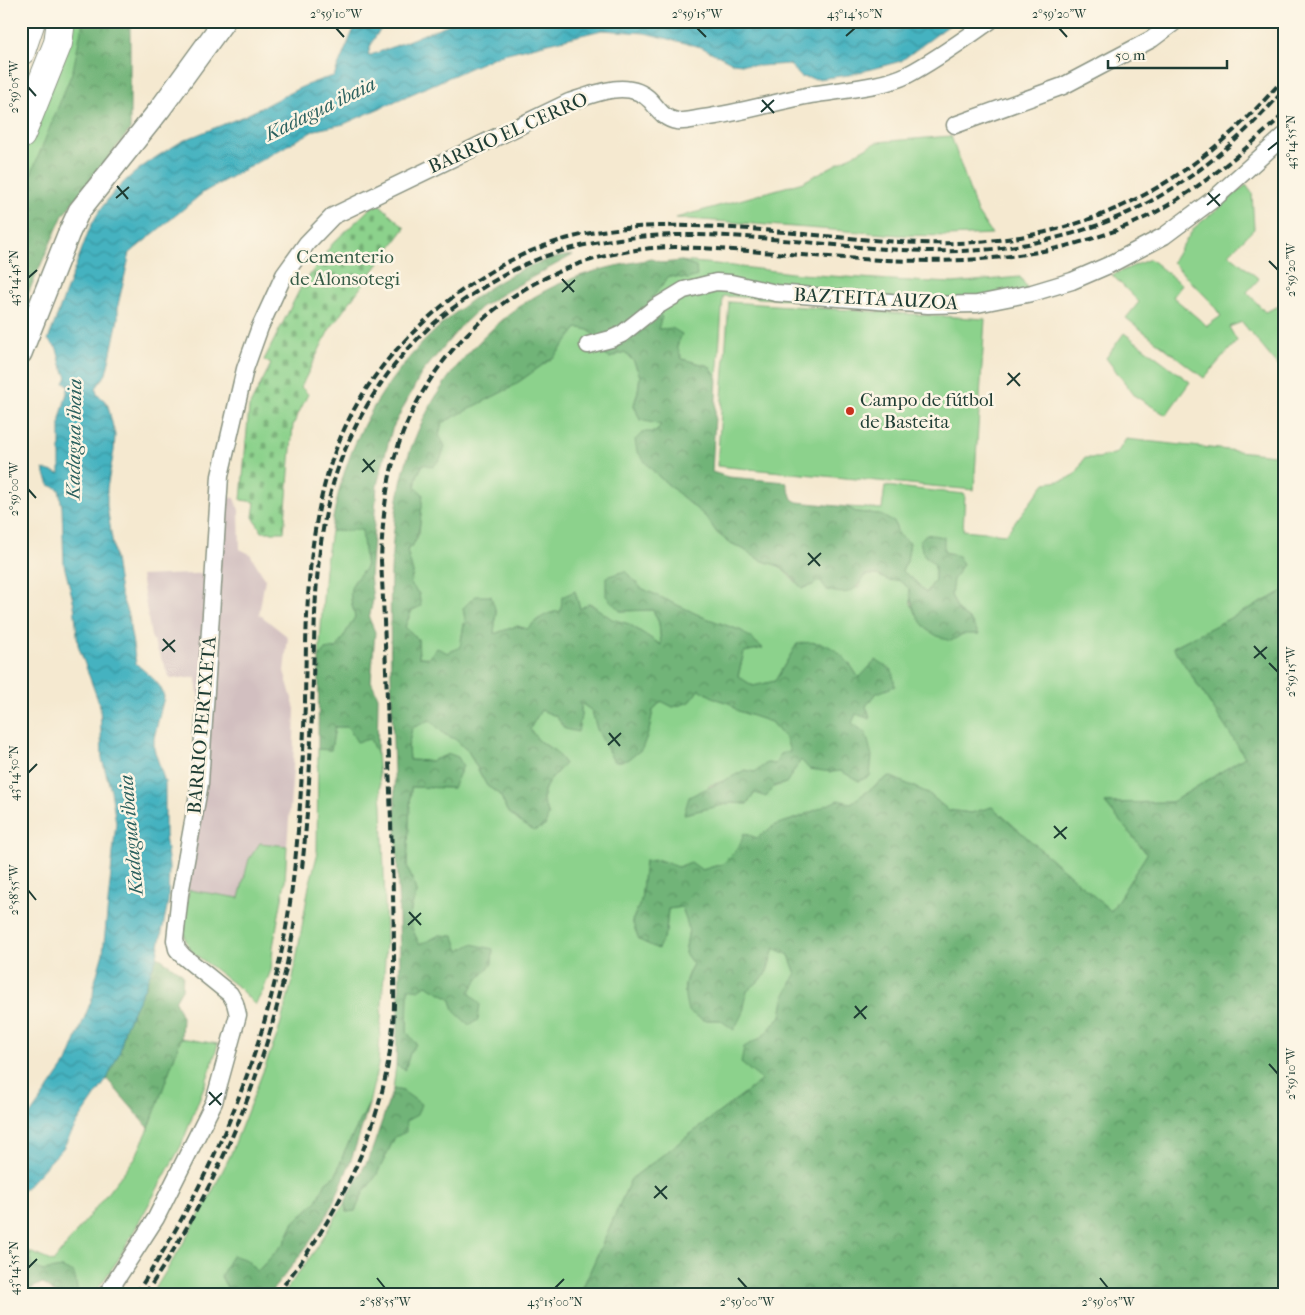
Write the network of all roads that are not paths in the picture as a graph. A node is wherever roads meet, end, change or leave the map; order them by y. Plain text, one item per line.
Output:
1 (31, 21) edge
2 (61, 21) edge
3 (224, 21) edge
4 (990, 21) edge
5 (1176, 21) edge
6 (21, 51) edge
7 (955, 125) dead end
8 (21, 135) edge
9 (1284, 136) edge
10 (387, 189) joint
11 (588, 345) dead end
12 (21, 353) edge
13 (107, 1294) edge

1 - 6 highway
2 - 8 highway
3 - 12 street
4 - 10 street, BARRIO EL CERRO
5 - 7 street
9 - 11 street, BAZTEITA AUZOA
10 - 13 street, BARRIO PERTXETA

